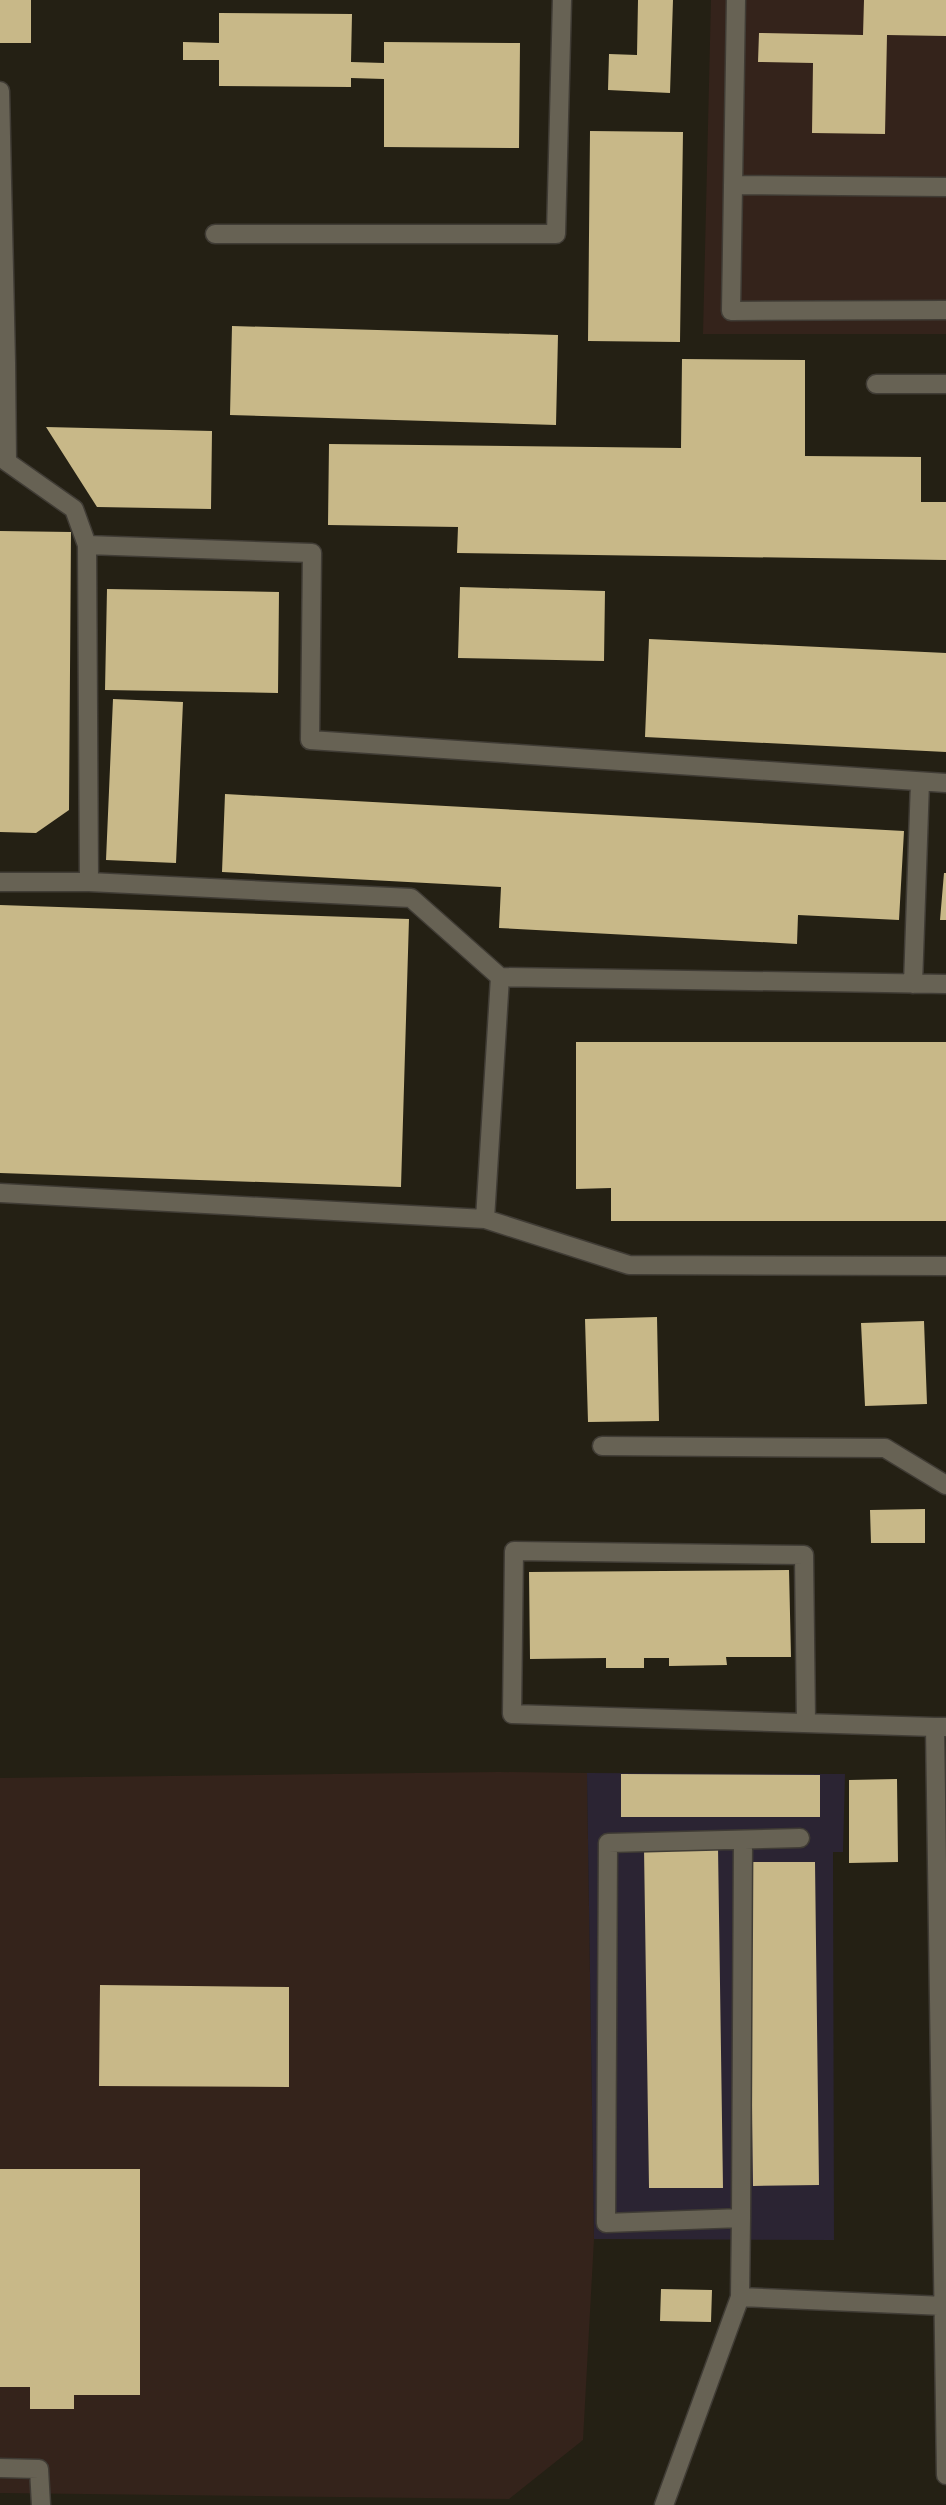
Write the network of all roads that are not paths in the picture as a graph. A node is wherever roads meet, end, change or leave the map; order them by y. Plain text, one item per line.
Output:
1 (562, 0) edge
2 (736, 0) edge
3 (0, 91) edge
4 (733, 185) junction
5 (946, 187) edge
6 (215, 233) dead end
7 (946, 310) edge
8 (3, 363) edge
9 (876, 384) dead end
10 (946, 384) edge
11 (87, 545) junction
12 (920, 782) junction
13 (946, 783) edge
14 (0, 882) edge
15 (89, 882) junction
16 (500, 977) junction
17 (913, 984) junction
18 (946, 984) edge
19 (0, 1193) edge
20 (485, 1219) junction
21 (946, 1266) edge
22 (602, 1446) dead end
23 (946, 1485) edge
24 (806, 1722) junction
25 (941, 1727) edge
26 (800, 1838) dead end
27 (743, 1840) junction
28 (741, 2218) junction
29 (740, 2297) junction
30 (944, 2306) junction
31 (0, 2468) edge
32 (946, 2475) edge
33 (41, 2505) edge
34 (664, 2505) edge

1 - 6 lane
2 - 4 lane
3 - 8 lane
4 - 5 lane
4 - 7 lane
8 - 11 lane
9 - 10 lane
11 - 12 lane
11 - 15 lane
12 - 13 lane
12 - 17 lane
14 - 15 lane
15 - 16 lane
16 - 17 lane
16 - 20 lane
17 - 18 lane
19 - 20 lane
20 - 21 lane
22 - 23 lane
24 - 24 lane
24 - 25 lane
25 - 30 lane
26 - 27 lane
27 - 28 lane
27 - 28 lane
28 - 29 lane
29 - 30 lane
29 - 34 lane
30 - 32 lane
31 - 33 lane

